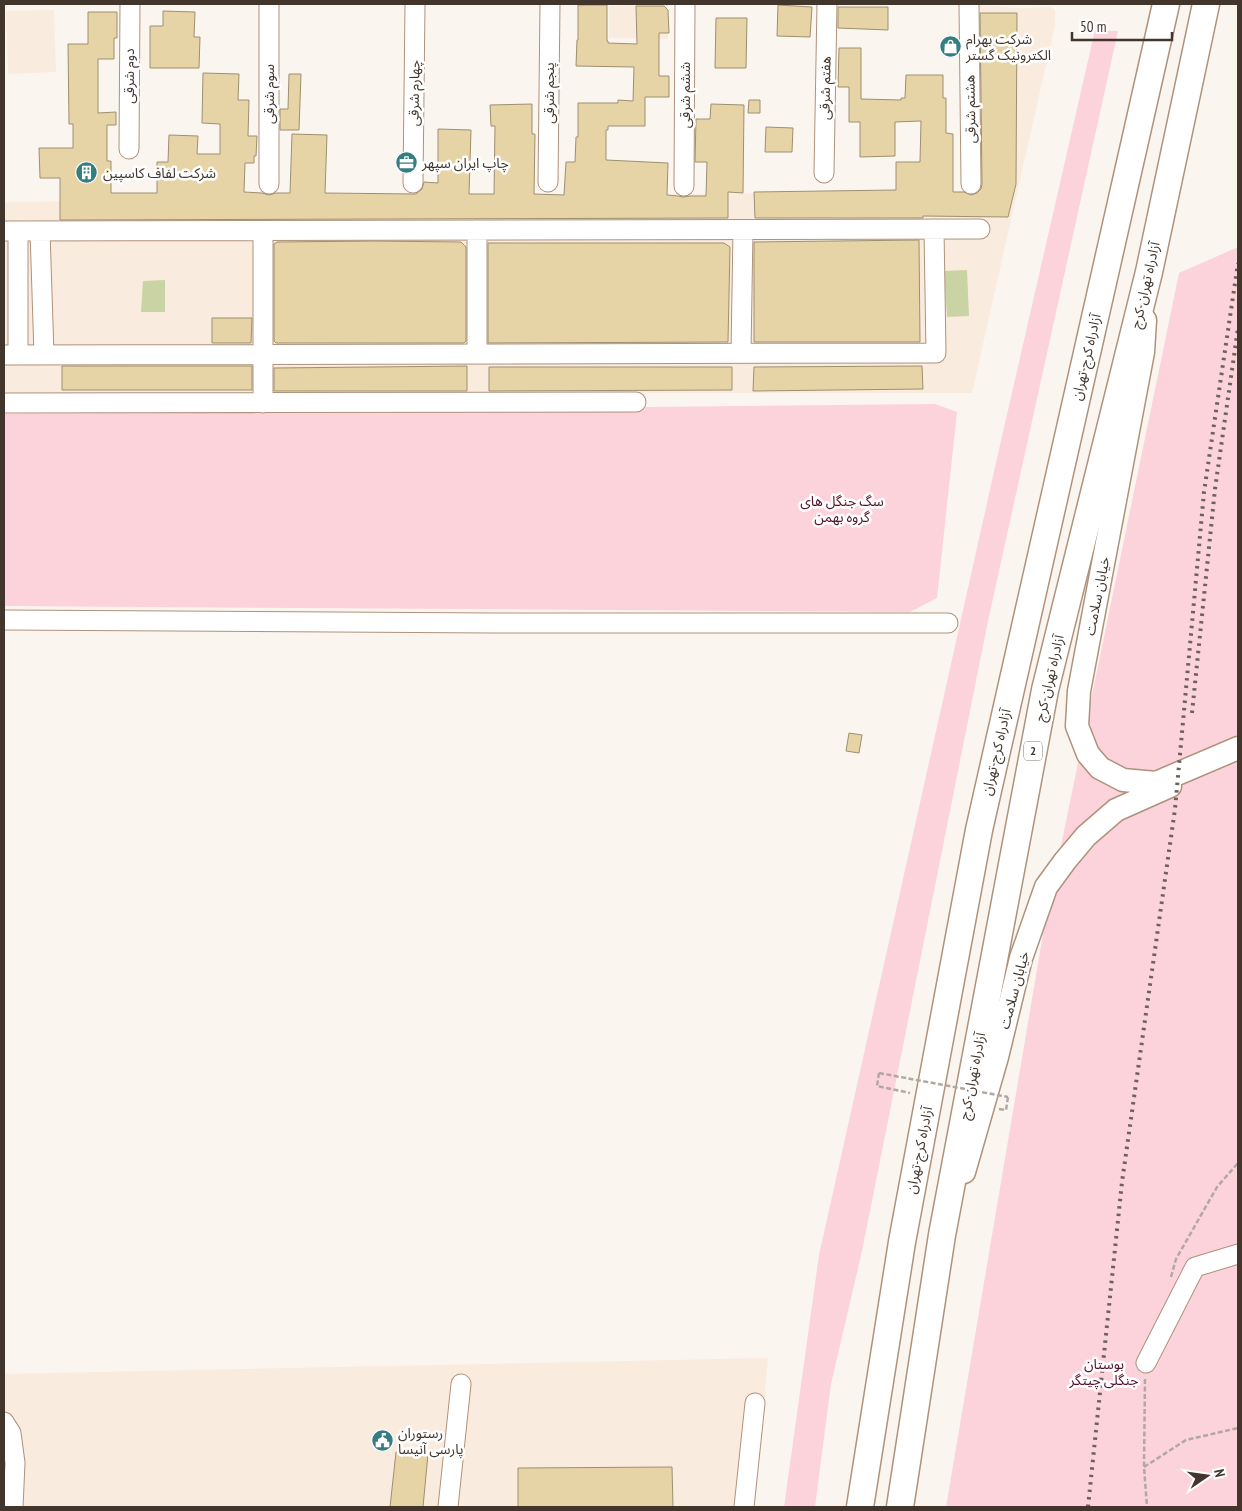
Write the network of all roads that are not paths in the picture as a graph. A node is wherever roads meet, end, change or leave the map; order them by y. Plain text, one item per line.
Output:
1 (130, 4) edge
2 (269, 4) edge
3 (416, 4) edge
4 (550, 4) edge
5 (685, 4) edge
6 (827, 4) edge
7 (969, 4) edge
8 (1166, 4) edge
9 (1206, 4) edge
10 (129, 148) dead end
11 (824, 173) dead end
12 (548, 182) dead end
13 (412, 183) dead end
14 (269, 184) dead end
15 (971, 184) dead end
16 (684, 186) dead end
17 (934, 229) junction
18 (980, 229) dead end
19 (477, 230) junction
20 (743, 230) junction
21 (11, 231) edge
22 (40, 231) junction
23 (263, 231) junction
24 (1149, 272) junction
25 (741, 353) junction
26 (263, 354) junction
27 (476, 354) junction
28 (11, 355) edge
29 (44, 355) junction
30 (636, 402) dead end
31 (4, 403) edge
32 (263, 403) junction
33 (4, 620) edge
34 (948, 623) dead end
35 (1238, 748) edge
36 (1238, 757) edge
37 (942, 1234) junction
38 (1238, 1254) edge
39 (1146, 1363) dead end
40 (460, 1384) dead end
41 (755, 1402) dead end
42 (4, 1422) edge
43 (13, 1507) edge
44 (448, 1507) edge
45 (744, 1507) edge
46 (860, 1507) edge
47 (900, 1507) edge

1 - 10 street, دوم شرقی
2 - 14 street, سوم شرقی
3 - 13 street, چهارم شرقی
4 - 12 street, پنجم شرقی
5 - 16 street, ششم شرقی
6 - 11 street, هفتم شرقی
7 - 15 street, هشتم شرقی
8 - 46 highway, آزادراه کرج-تهران
9 - 24 highway, آزادراه تهران-کرج / 2
17 - 18 street
17 - 20 street
17 - 25 street
19 - 20 street
19 - 23 street
19 - 27 street
20 - 25 street
21 - 22 street
21 - 28 street
22 - 23 street
22 - 29 street
23 - 26 street
24 - 35 main road, خیابان سلامت
24 - 37 highway, آزادراه تهران-کرج / 2
25 - 27 street
26 - 27 street
26 - 29 street
26 - 32 street
28 - 29 street
30 - 32 street
31 - 32 street
33 - 34 street
36 - 37 main road, خیابان سلامت
37 - 47 highway, آزادراه تهران-کرج / 2
38 - 39 street
40 - 44 street
41 - 45 street
42 - 43 street

